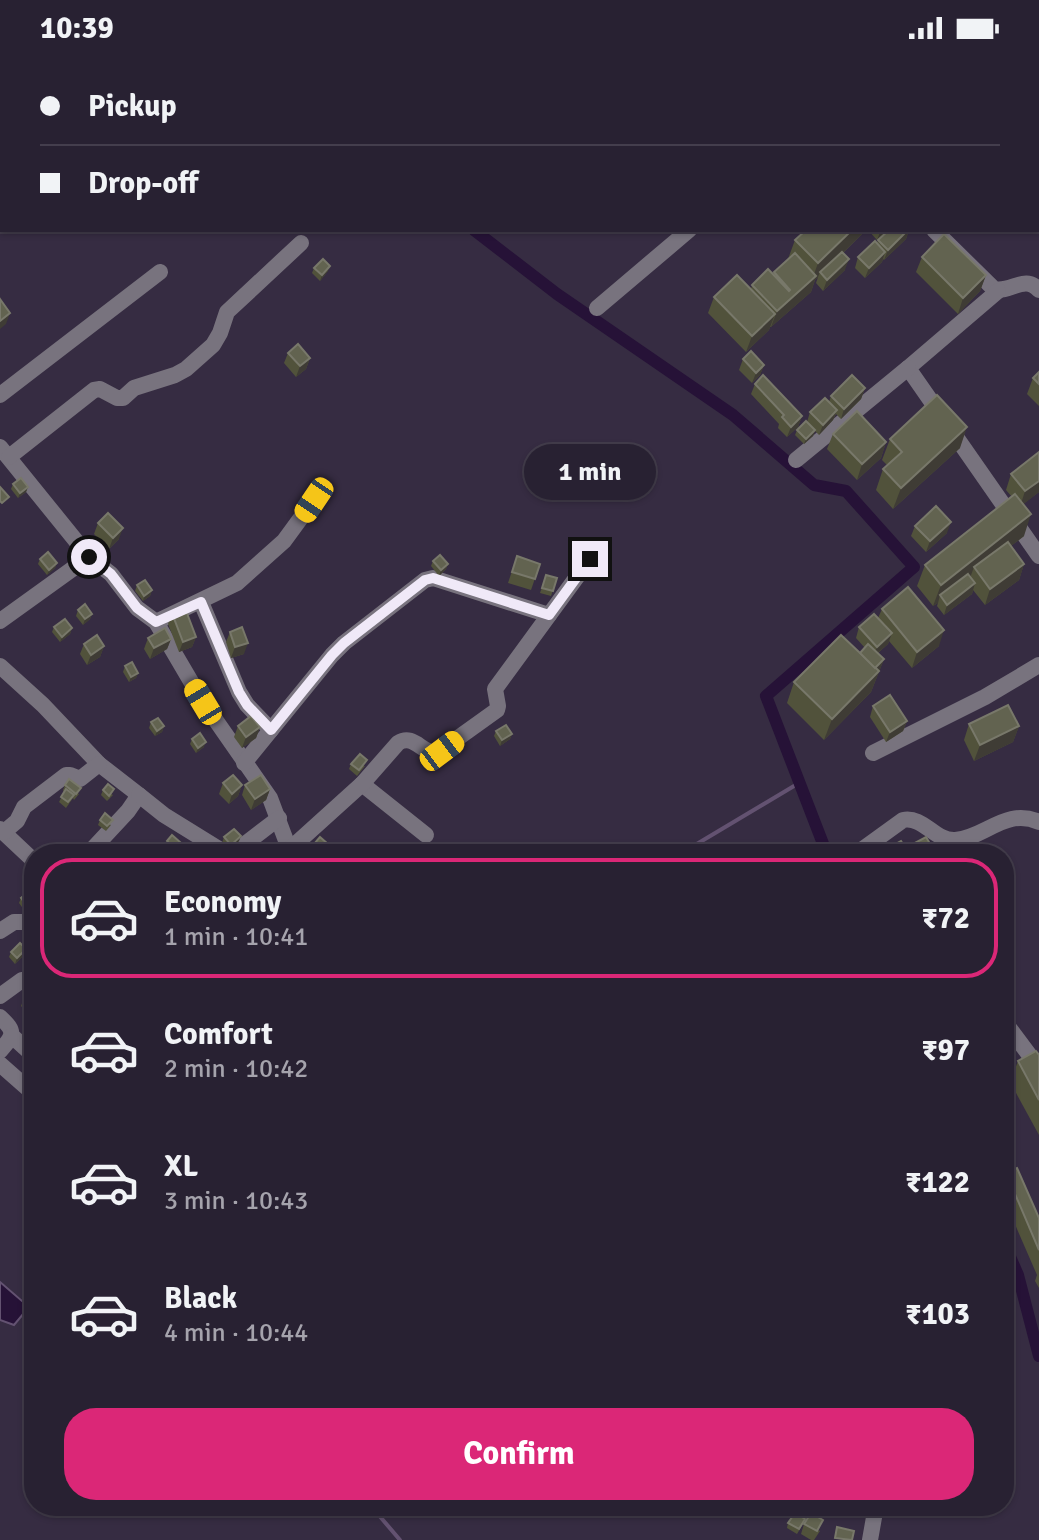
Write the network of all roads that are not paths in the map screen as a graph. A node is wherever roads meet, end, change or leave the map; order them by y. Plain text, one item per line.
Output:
1 (687, 232) edge
2 (936, 232) edge
3 (301, 243) dead end
4 (160, 272) dead end
5 (1039, 290) edge
6 (998, 291) junction
7 (597, 308) dead end
8 (908, 368) junction
9 (0, 395) edge
10 (5, 452) edge
11 (796, 460) dead end
12 (314, 500) dead end
13 (1039, 556) edge
14 (89, 557) junction
15 (590, 559) dead end
16 (201, 602) junction
17 (549, 615) junction
18 (0, 621) edge
19 (156, 622) junction
20 (1039, 665) edge
21 (0, 666) edge
22 (271, 730) junction
23 (873, 753) dead end
24 (244, 763) junction
25 (99, 764) junction
26 (362, 784) junction
27 (139, 795) junction
28 (279, 818) junction
29 (1039, 822) edge
30 (2, 831) edge
31 (426, 835) dead end
32 (97, 844) edge
33 (213, 844) edge
34 (244, 844) edge
35 (287, 844) edge
36 (298, 844) edge
37 (870, 844) edge
38 (24, 852) edge
39 (24, 922) edge
40 (0, 931) edge
41 (24, 980) edge
42 (0, 996) edge
43 (0, 1017) edge
44 (1014, 1034) edge
45 (12, 1036) junction
46 (24, 1047) edge
47 (0, 1051) edge
48 (0, 1064) edge
49 (1039, 1068) edge
50 (24, 1085) edge
51 (874, 1516) edge
52 (870, 1540) edge

1 - 7 street
2 - 6 street
3 - 10 street
4 - 9 street
5 - 6 street
6 - 8 street
8 - 11 street
8 - 13 street
10 - 14 street
12 - 16 street
14 - 18 street
14 - 19 street
15 - 17 street
16 - 19 street
16 - 22 street
17 - 22 street
17 - 26 street
19 - 24 street
20 - 23 street
21 - 25 street
22 - 24 street
24 - 28 street
25 - 27 street
25 - 30 street
26 - 31 street
26 - 36 street
27 - 32 street
27 - 33 street
28 - 34 street
28 - 35 street
29 - 37 street
30 - 38 street
39 - 40 street
41 - 42 street
43 - 45 street
44 - 49 street
45 - 46 street
45 - 47 street
48 - 50 street
51 - 52 street

